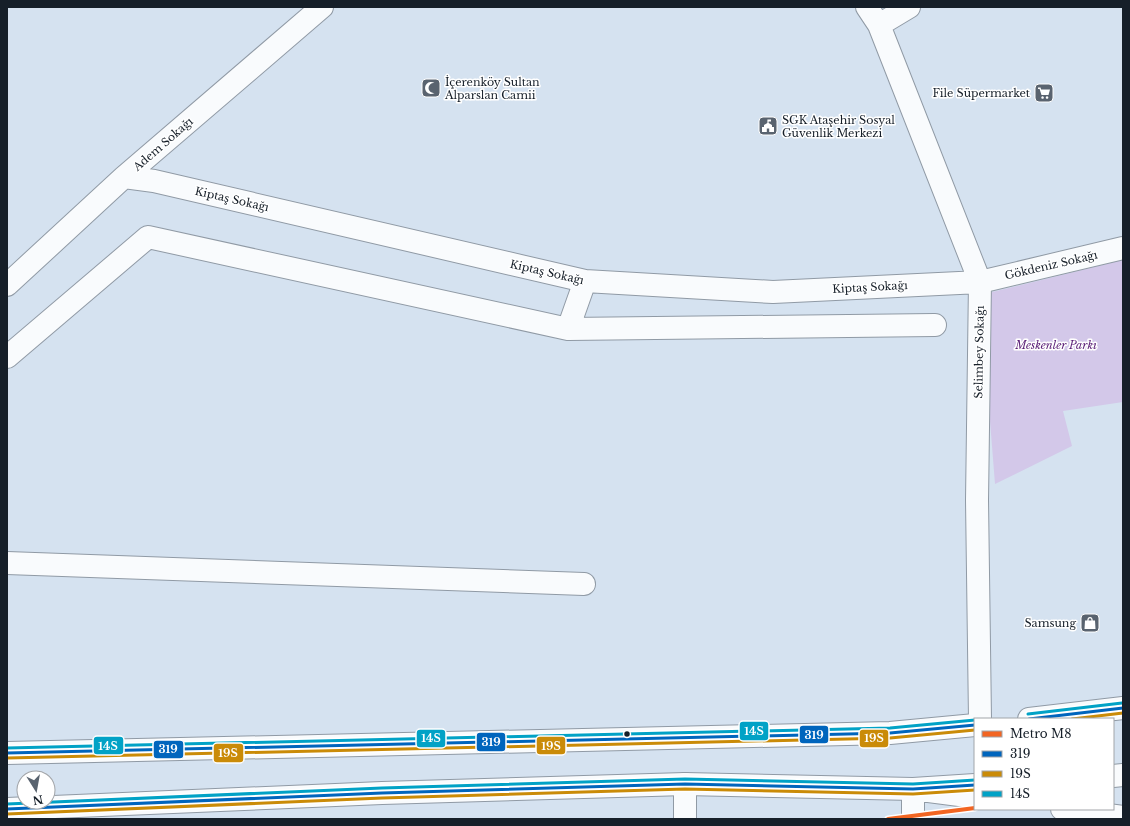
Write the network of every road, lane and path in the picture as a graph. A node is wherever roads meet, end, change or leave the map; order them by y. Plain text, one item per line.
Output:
1 (322, 7) edge
2 (908, 7) edge
3 (873, 16) edge
4 (124, 177) junction
5 (1123, 248) edge
6 (585, 281) junction
7 (980, 282) junction
8 (7, 285) edge
9 (935, 325) dead end
10 (568, 329) junction
11 (7, 357) edge
12 (7, 563) edge
13 (584, 584) dead end
14 (1123, 708) edge
15 (980, 718) edge
16 (1038, 718) edge
17 (974, 725) edge
18 (7, 753) edge
19 (685, 784) junction
20 (974, 785) edge
21 (913, 789) junction
22 (974, 797) edge
23 (1070, 810) edge
24 (18, 812) edge
25 (1123, 817) edge
26 (685, 819) edge
27 (913, 819) edge

1 - 4 street, Adem Sokağı
2 - 3 street
3 - 7 street, Selimbey Sokağı
4 - 6 street, Kiptaş Sokağı
4 - 8 street, Adem Sokağı
5 - 7 street, Gökdeniz Sokağı
6 - 7 street, Kiptaş Sokağı
6 - 10 street
7 - 15 street, Selimbey Sokağı
9 - 10 street
10 - 11 street
12 - 13 street
14 - 16 street
17 - 18 street
19 - 21 street
19 - 24 street
19 - 26 street
20 - 21 street
21 - 22 street
21 - 27 street
23 - 25 street

